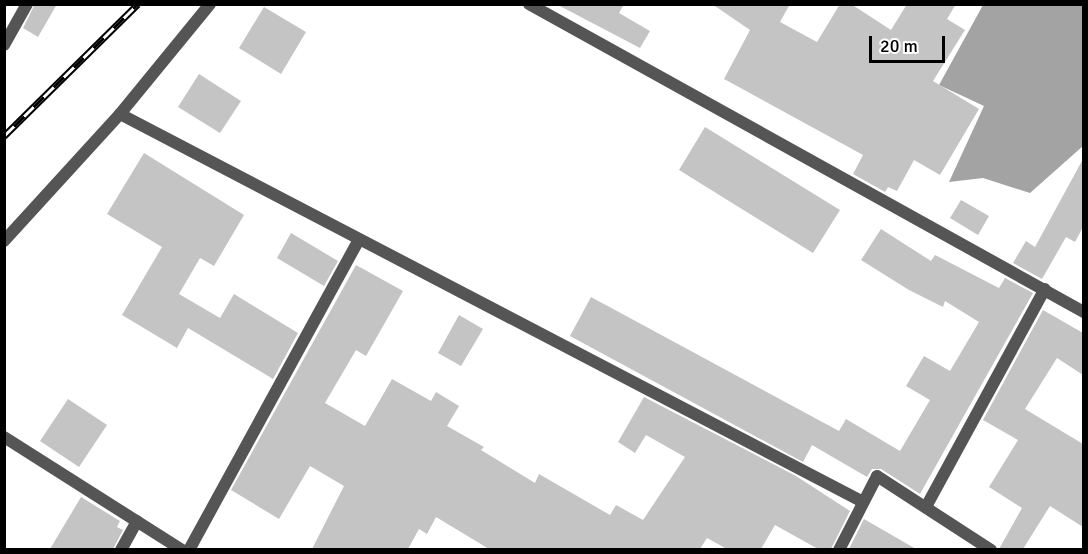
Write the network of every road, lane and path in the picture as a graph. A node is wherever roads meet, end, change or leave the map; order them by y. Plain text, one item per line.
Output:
1 (27, 4) edge
2 (210, 4) edge
3 (529, 4) edge
4 (4, 45) edge
5 (120, 114) junction
6 (4, 241) edge
7 (358, 241) junction
8 (1045, 289) junction
9 (1083, 312) edge
10 (4, 437) edge
11 (863, 502) junction
12 (927, 505) junction
13 (137, 522) junction
14 (121, 549) edge
15 (182, 549) edge
16 (189, 549) edge
17 (839, 549) edge
18 (991, 549) edge

1 - 4 street
2 - 5 street
3 - 8 street
5 - 6 street
5 - 7 street
7 - 11 street
7 - 16 street
8 - 9 street
8 - 12 street
10 - 13 street
11 - 12 street
11 - 17 street
12 - 18 street
13 - 14 street
13 - 15 street

